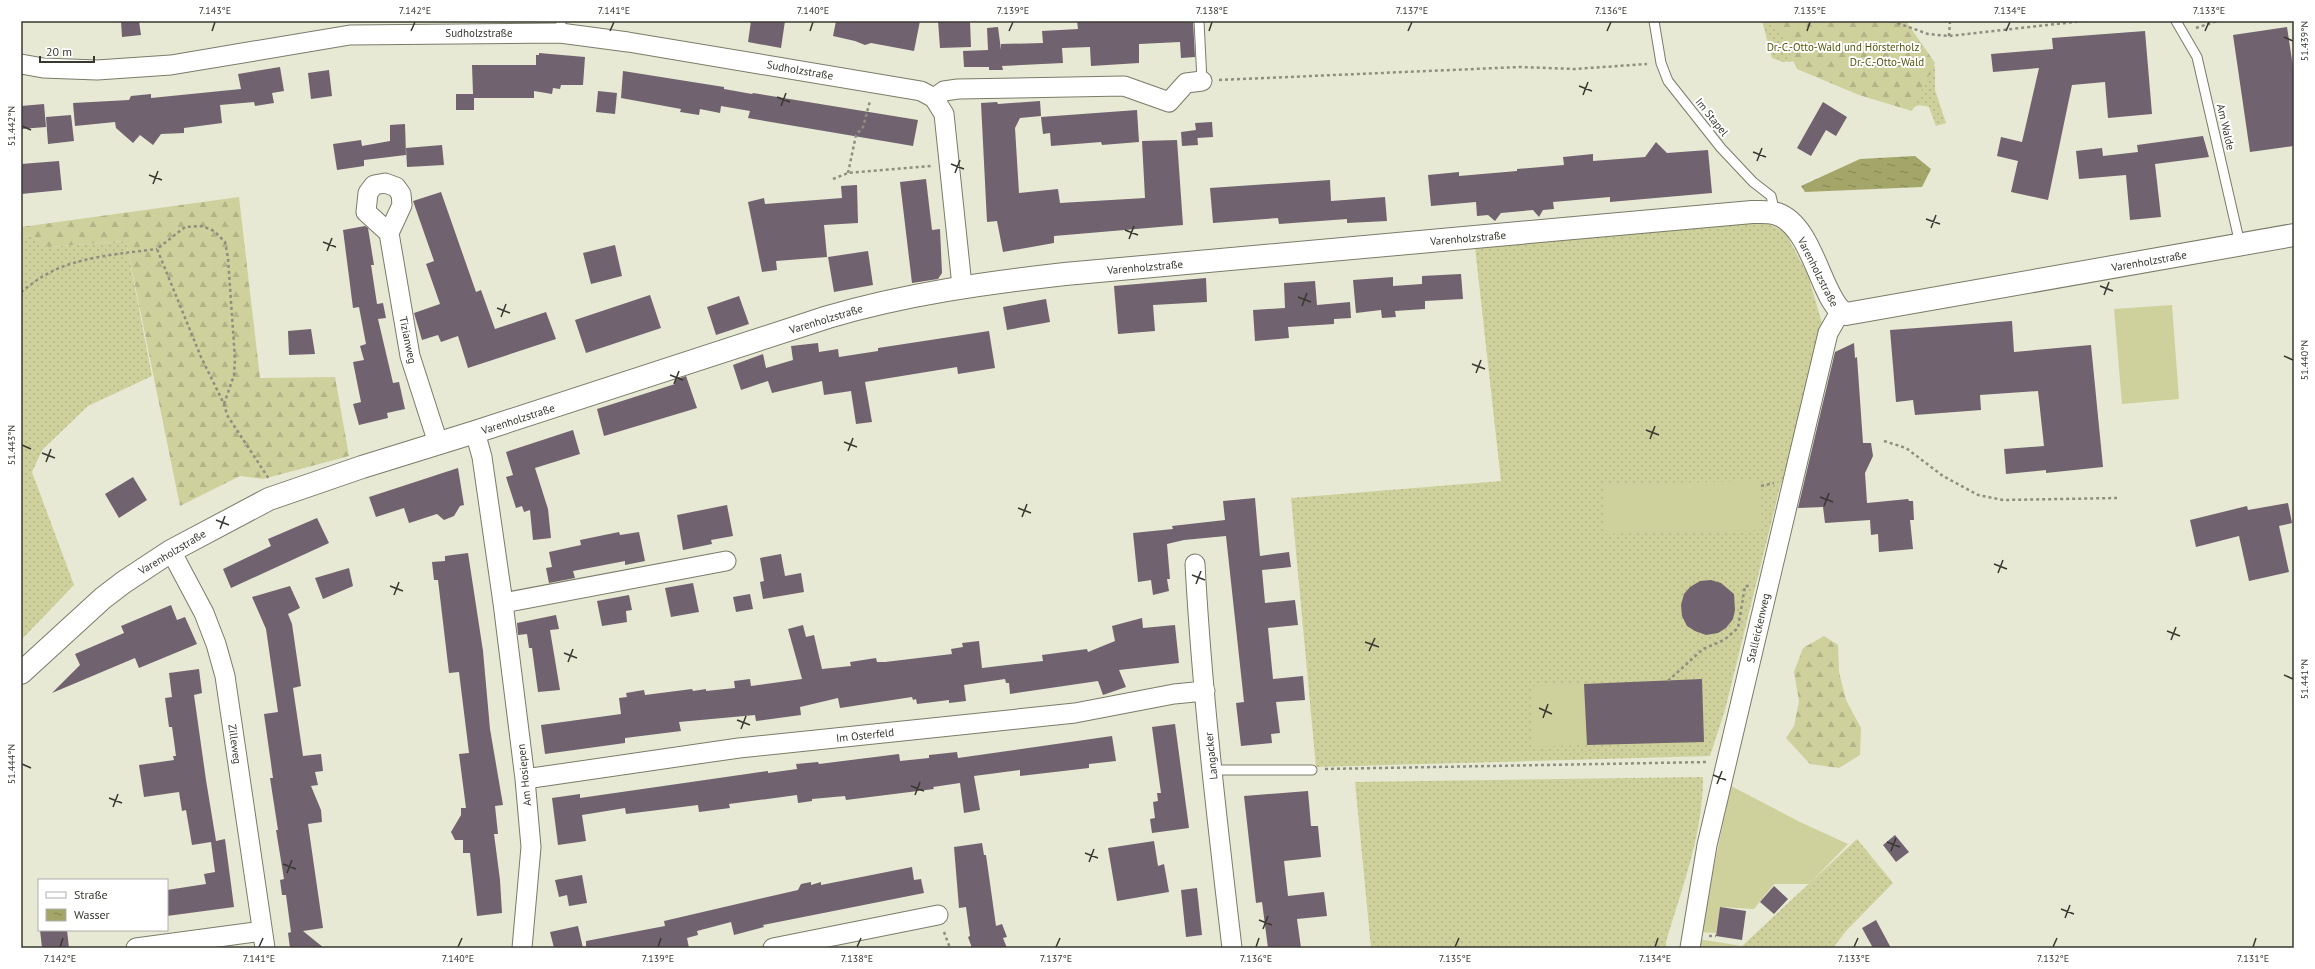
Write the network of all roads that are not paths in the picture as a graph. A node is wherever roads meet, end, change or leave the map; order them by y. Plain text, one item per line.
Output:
1 (1199, 21) edge
2 (1654, 21) edge
3 (2176, 21) edge
4 (560, 27) edge
5 (21, 64) edge
6 (1202, 81) joint
7 (934, 98) junction
8 (1775, 213) junction
9 (389, 233) dead end
10 (2294, 237) edge
11 (2240, 244) junction
12 (962, 286) junction
13 (1840, 312) junction
14 (475, 432) junction
15 (438, 444) junction
16 (171, 551) junction
17 (726, 561) dead end
18 (1195, 564) dead end
19 (503, 603) junction
20 (21, 673) edge
21 (1205, 691) junction
22 (1212, 770) junction
23 (1312, 770) road end
24 (525, 779) junction
25 (938, 915) dead end
26 (264, 940) edge
27 (136, 948) edge
28 (522, 948) edge
29 (774, 948) edge
30 (1232, 948) edge
31 (1690, 948) edge

1 - 6 lane
2 - 8 lane, Im Stapel
3 - 11 lane, Am Walde
4 - 5 street, Sudholzstraße
4 - 7 street, Sudholzstraße
6 - 7 street
7 - 12 street
8 - 12 street, Varenholzstraße
8 - 13 street, Varenholzstraße
9 - 15 street, Tizianweg
10 - 11 street, Varenholzstraße
11 - 13 street, Varenholzstraße
12 - 14 street, Varenholzstraße
13 - 31 street, Stalleickenweg
14 - 15 street, Varenholzstraße
14 - 19 street, Am Hosiepen
15 - 16 street, Varenholzstraße
16 - 20 street, Varenholzstraße
16 - 26 street, Zilleweg
17 - 19 street
18 - 21 street, Langacker
19 - 24 street, Am Hosiepen
21 - 22 street, Langacker
21 - 24 street, Im Osterfeld
22 - 23 lane
22 - 30 street, Langacker
24 - 28 street, Am Hosiepen
25 - 29 street
26 - 27 street

